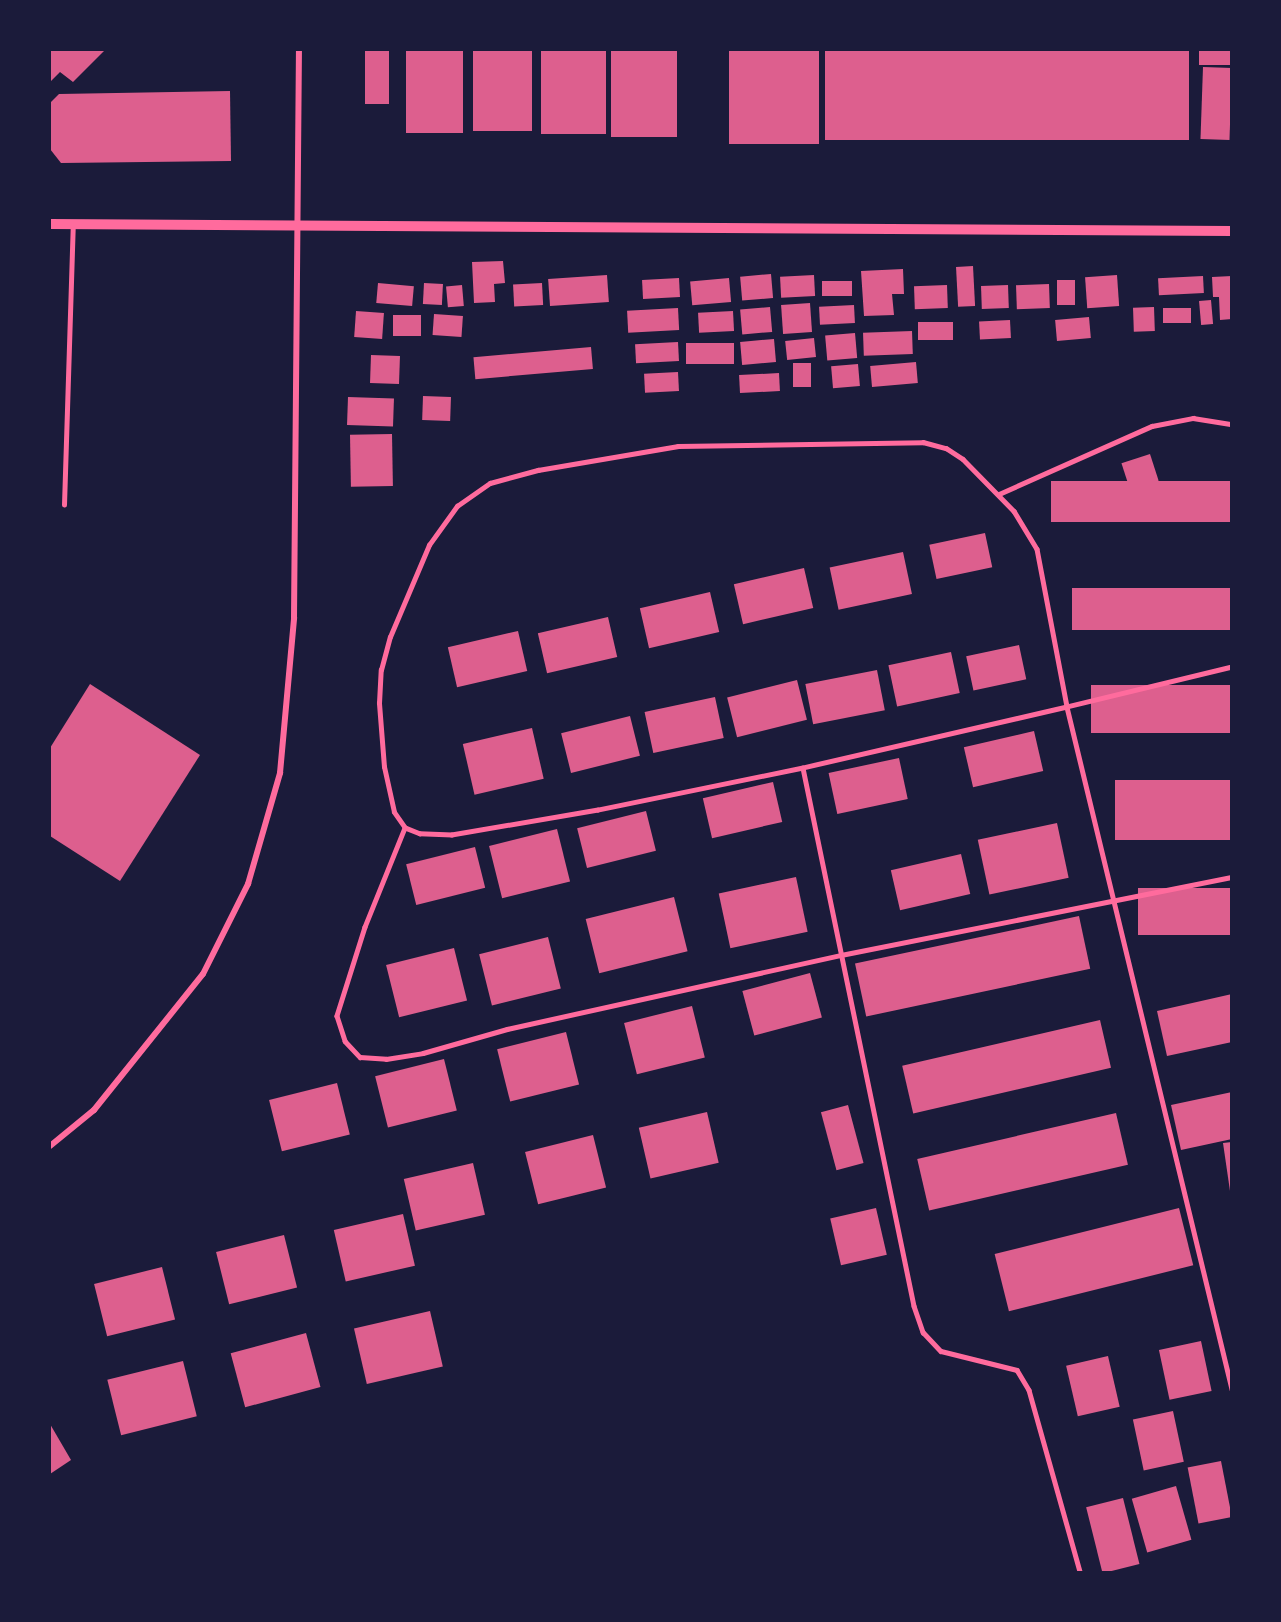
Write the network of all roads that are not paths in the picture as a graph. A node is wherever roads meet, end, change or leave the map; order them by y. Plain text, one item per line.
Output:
1 (299, 50) edge
2 (50, 224) edge
3 (73, 225) junction
4 (297, 228) junction
5 (1232, 231) edge
6 (1232, 424) edge
7 (999, 494) junction
8 (64, 506) dead end
9 (1232, 667) edge
10 (1067, 707) junction
11 (803, 768) junction
12 (405, 828) junction
13 (1232, 877) edge
14 (1114, 902) junction
15 (841, 955) junction
16 (50, 1146) edge
17 (1232, 1389) edge
18 (1080, 1572) edge

1 - 4 street
2 - 3 street
3 - 4 street
3 - 8 lane
4 - 5 street
4 - 16 street
6 - 7 lane
7 - 10 lane
7 - 12 lane
9 - 10 lane
10 - 11 lane
10 - 14 lane
11 - 12 lane
11 - 15 lane
12 - 15 lane
13 - 14 lane
14 - 15 lane
14 - 17 lane
15 - 18 lane

